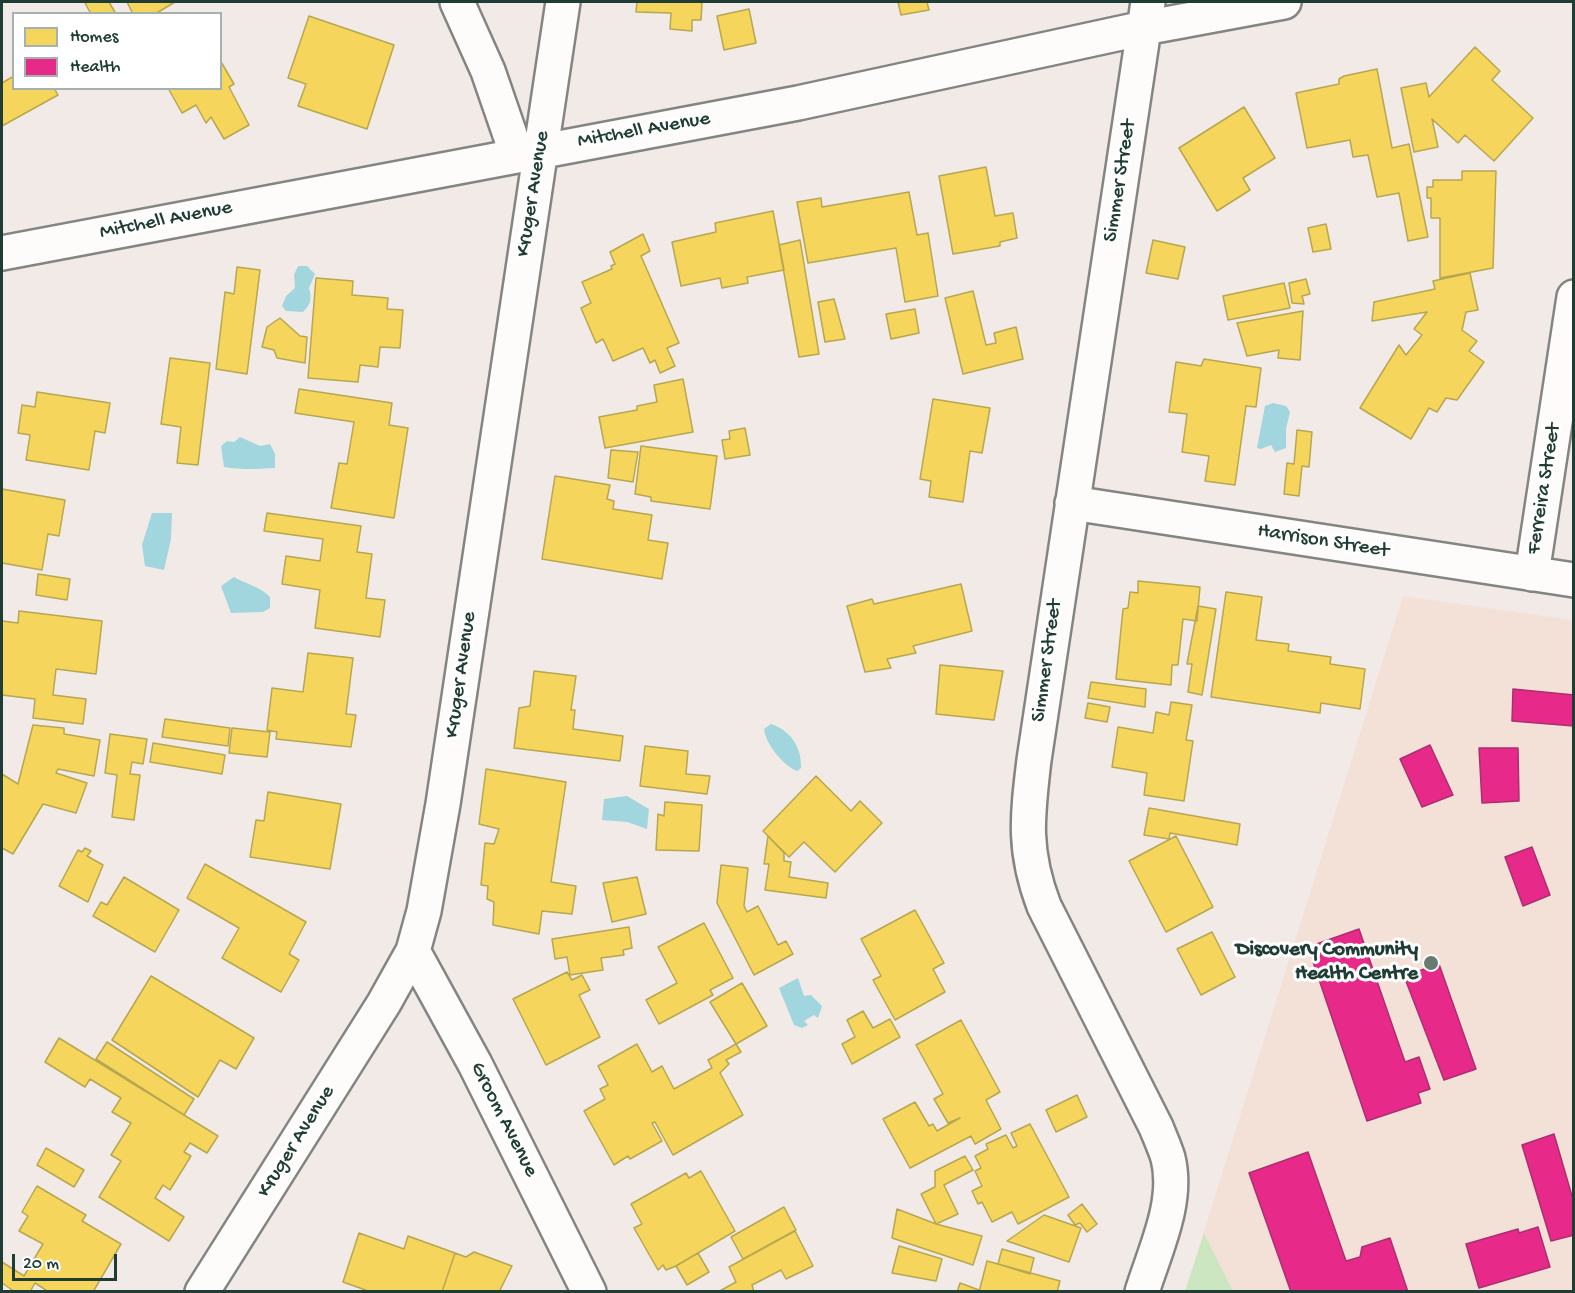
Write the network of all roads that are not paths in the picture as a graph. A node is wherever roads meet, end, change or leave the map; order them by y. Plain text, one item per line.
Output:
1 (456, 2) edge
2 (563, 2) edge
3 (1284, 2) edge
4 (1146, 15) edge
5 (529, 153) junction
6 (2, 253) edge
7 (1574, 297) edge
8 (1072, 502) junction
9 (1532, 574) junction
10 (1574, 580) edge
11 (413, 951) junction
12 (202, 1292) edge
13 (589, 1292) edge
14 (1142, 1292) edge

1 - 5 street
2 - 5 street, Kruger Avenue
3 - 4 street, Mitchell Avenue
4 - 5 street, Mitchell Avenue
4 - 8 street, Simmer Street
5 - 6 street, Mitchell Avenue
5 - 11 street, Kruger Avenue
7 - 9 street, Ferreira Street
8 - 9 street, Harrison Street
8 - 14 street, Simmer Street
9 - 10 street, Harrison Street
11 - 12 street, Kruger Avenue
11 - 13 street, Groom Avenue

